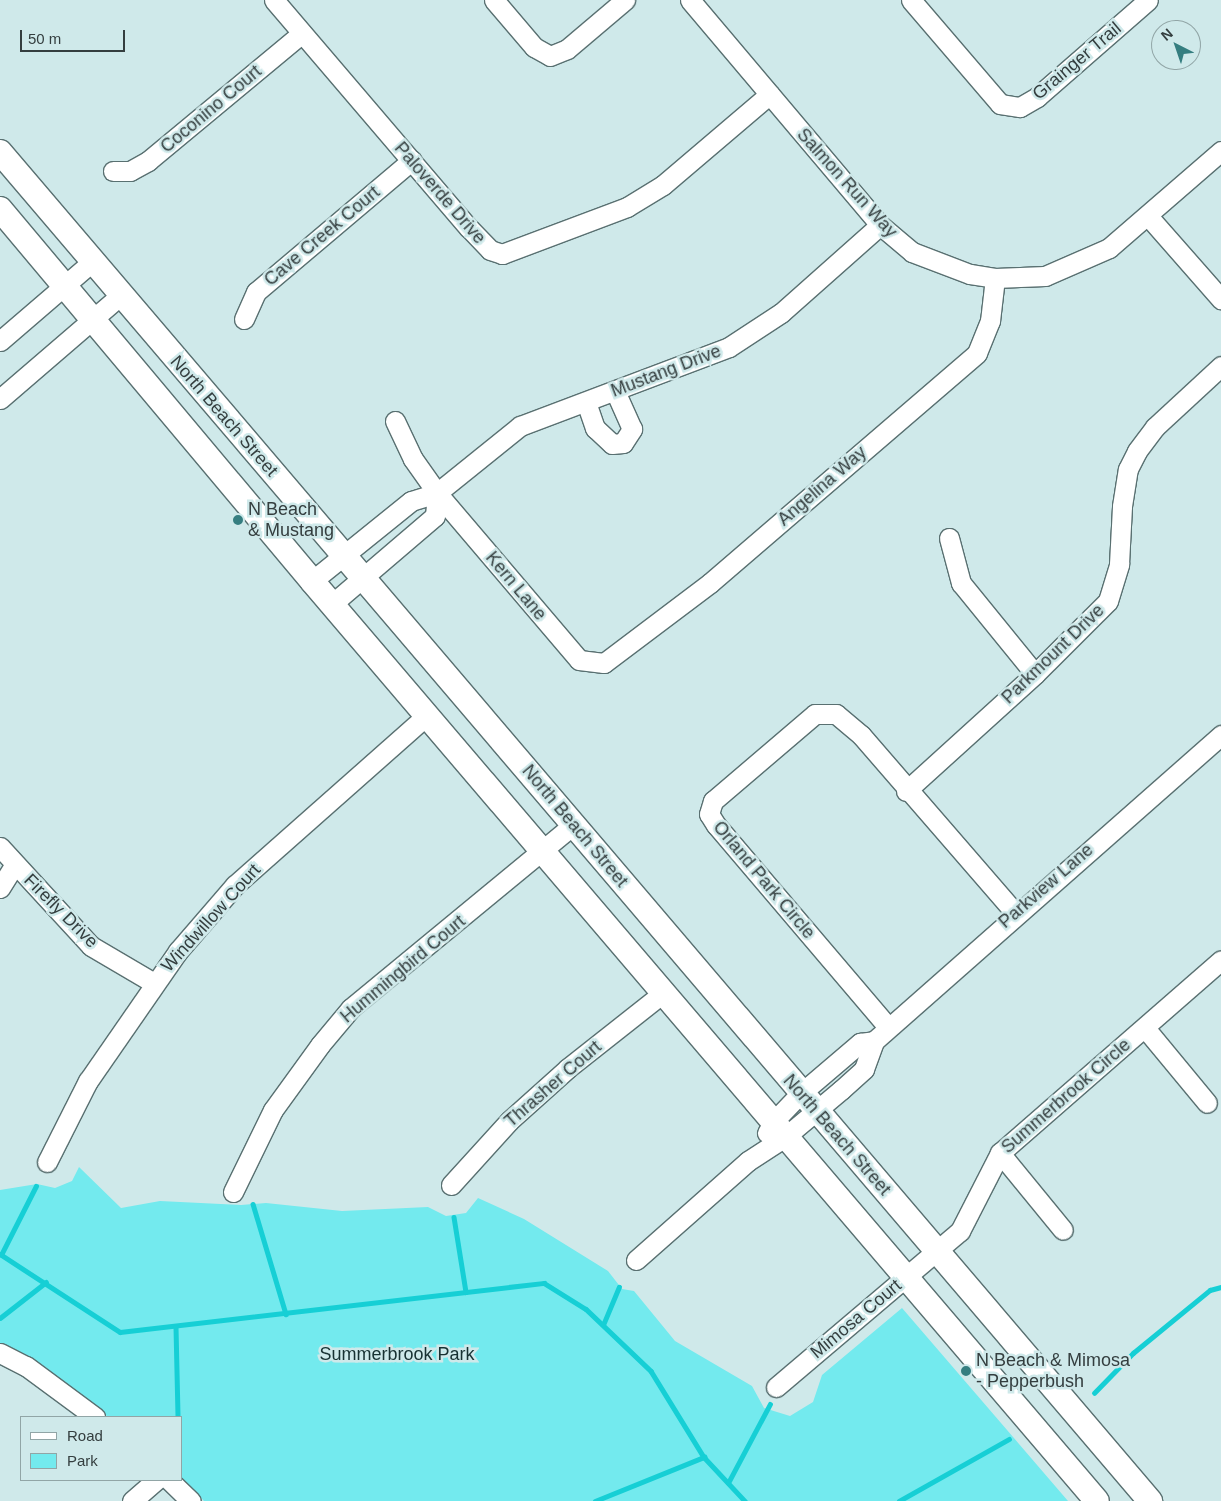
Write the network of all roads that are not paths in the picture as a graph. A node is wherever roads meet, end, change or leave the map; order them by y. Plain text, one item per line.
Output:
1 (274, 0) edge
2 (494, 0) edge
3 (625, 0) edge
4 (690, 0) edge
5 (911, 0) edge
6 (1148, 0) edge
7 (302, 33) junction
8 (770, 94) junction
9 (1221, 151) edge
10 (0, 152) edge
11 (412, 160) junction
12 (113, 171) dead end
13 (0, 209) edge
14 (1148, 216) junction
15 (880, 225) junction
16 (92, 262) junction
17 (995, 278) junction
18 (65, 285) junction
19 (120, 295) junction
20 (1221, 299) edge
21 (93, 319) junction
22 (244, 319) dead end
23 (0, 341) edge
24 (1221, 366) edge
25 (615, 391) junction
26 (0, 399) edge
27 (586, 402) junction
28 (395, 421) dead end
29 (437, 493) junction
30 (949, 538) dead end
31 (343, 555) junction
32 (363, 577) junction
33 (312, 581) junction
34 (332, 604) junction
35 (604, 664) joint
36 (1035, 674) junction
37 (426, 715) junction
38 (1221, 735) edge
39 (906, 791) junction
40 (574, 824) junction
41 (0, 847) edge
42 (542, 850) junction
43 (15, 864) junction
44 (0, 888) edge
45 (1015, 913) junction
46 (1221, 960) edge
47 (154, 983) junction
48 (663, 993) junction
49 (888, 1028) junction
50 (1144, 1028) junction
51 (874, 1041) junction
52 (800, 1094) junction
53 (1207, 1102) dead end
54 (816, 1112) junction
55 (779, 1130) junction
56 (1000, 1153) junction
57 (46, 1162) dead end
58 (451, 1185) dead end
59 (233, 1192) dead end
60 (1063, 1230) dead end
61 (936, 1251) junction
62 (636, 1260) dead end
63 (905, 1278) junction
64 (0, 1353) edge
65 (776, 1387) dead end
66 (94, 1416) edge
67 (155, 1481) edge
68 (170, 1481) edge
69 (132, 1501) edge
70 (191, 1501) edge
71 (1097, 1501) edge
72 (1150, 1501) edge

1 - 7 street, Paloverde Drive
2 - 3 street
4 - 8 street, Salmon Run Way
5 - 6 street, Grainger Trail
7 - 11 street, Paloverde Drive
7 - 12 street, Coconino Court
8 - 11 street, Paloverde Drive
8 - 15 street, Salmon Run Way
9 - 14 street, Salmon Run Way
10 - 16 main road, North Beach Street
11 - 22 street, Cave Creek Court
13 - 18 main road, North Beach Street
14 - 17 street, Salmon Run Way
14 - 20 street
15 - 17 street, Salmon Run Way
15 - 25 street, Mustang Drive
16 - 18 street
16 - 19 main road, North Beach Street
17 - 35 street, Angelina Way
18 - 21 main road, North Beach Street
18 - 23 street
19 - 21 street
19 - 31 main road, North Beach Street
21 - 26 street
21 - 33 main road, North Beach Street
24 - 36 street, Parkmount Drive
25 - 27 street, Mustang Drive
25 - 27 street
27 - 29 street, Mustang Drive
28 - 29 street, Kern Lane
29 - 31 street, Mustang Drive
29 - 32 street
29 - 35 street, Kern Lane
30 - 36 street
31 - 32 main road, North Beach Street
31 - 33 street, Mustang Drive
32 - 34 street
32 - 40 main road, North Beach Street
33 - 34 main road, North Beach Street
34 - 37 main road, North Beach Street
36 - 39 street, Parkmount Drive
37 - 42 main road, North Beach Street
37 - 47 street, Windwillow Court
38 - 45 street, Parkview Lane
39 - 45 street, Orland Park Circle
39 - 49 street, Orland Park Circle
40 - 42 street, Hummingbird Court
40 - 52 main road, North Beach Street
41 - 43 street, Firefly Drive
42 - 48 main road, North Beach Street
42 - 59 street, Hummingbird Court
43 - 44 street
43 - 47 street, Firefly Drive
45 - 49 street, Parkview Lane
46 - 50 street, Summerbrook Circle
47 - 57 street, Windwillow Court
48 - 55 main road, North Beach Street
48 - 58 street, Thrasher Court
49 - 51 street, Parkview Lane
50 - 53 street
50 - 56 street, Summerbrook Circle
51 - 52 street, Parkview Lane
51 - 54 street, Parkview Lane
52 - 54 main road, North Beach Street
52 - 55 street, Parkview Lane
54 - 55 street, Parkview Lane
54 - 61 main road, North Beach Street
55 - 62 street
55 - 63 main road, North Beach Street
56 - 60 street
56 - 61 street, Summerbrook Circle
61 - 63 street, Mimosa Court
61 - 72 main road, North Beach Street
63 - 65 street, Mimosa Court
63 - 71 main road, North Beach Street
64 - 66 street
67 - 69 street
68 - 70 street

